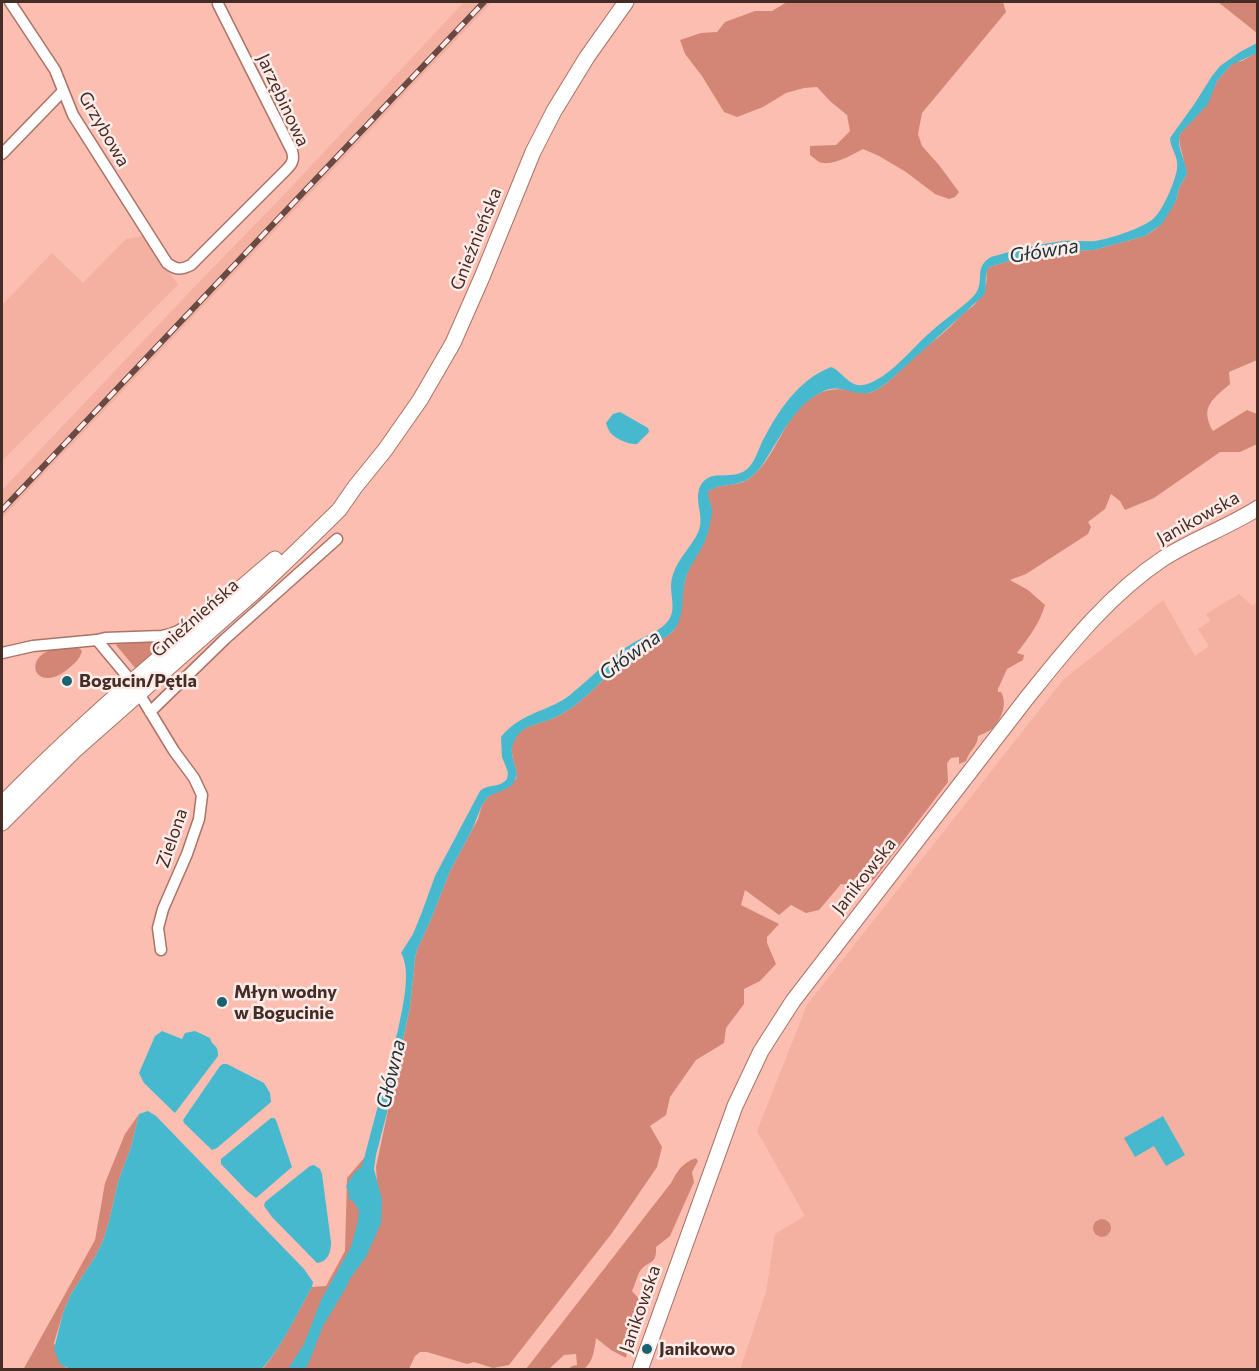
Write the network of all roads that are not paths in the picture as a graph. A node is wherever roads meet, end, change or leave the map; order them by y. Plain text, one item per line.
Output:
1 (10, 2) edge
2 (627, 2) edge
3 (218, 4) dead end
4 (63, 91) junction
5 (2, 154) edge
6 (175, 269) joint
7 (355, 487) junction
8 (1257, 508) edge
9 (337, 539) dead end
10 (217, 607) junction
11 (97, 640) junction
12 (2, 653) edge
13 (136, 688) junction
14 (150, 712) junction
15 (2, 804) edge
16 (2, 823) edge
17 (161, 950) dead end
18 (640, 1370) edge

1 - 4 street, Grzybowa
2 - 7 main road, Gnieźnieńska
3 - 6 street, Jarzębinowa
4 - 5 street
4 - 6 street, Grzybowa
7 - 10 main road, Gnieźnieńska
7 - 13 main road, Gnieźnieńska
8 - 18 main road, Janikowska
9 - 14 street
10 - 11 street
10 - 13 main road, Gnieźnieńska
11 - 12 street
11 - 13 street, Zielona
13 - 14 street, Zielona
13 - 15 main road, Gnieźnieńska
13 - 16 main road, Gnieźnieńska
14 - 17 street, Zielona

